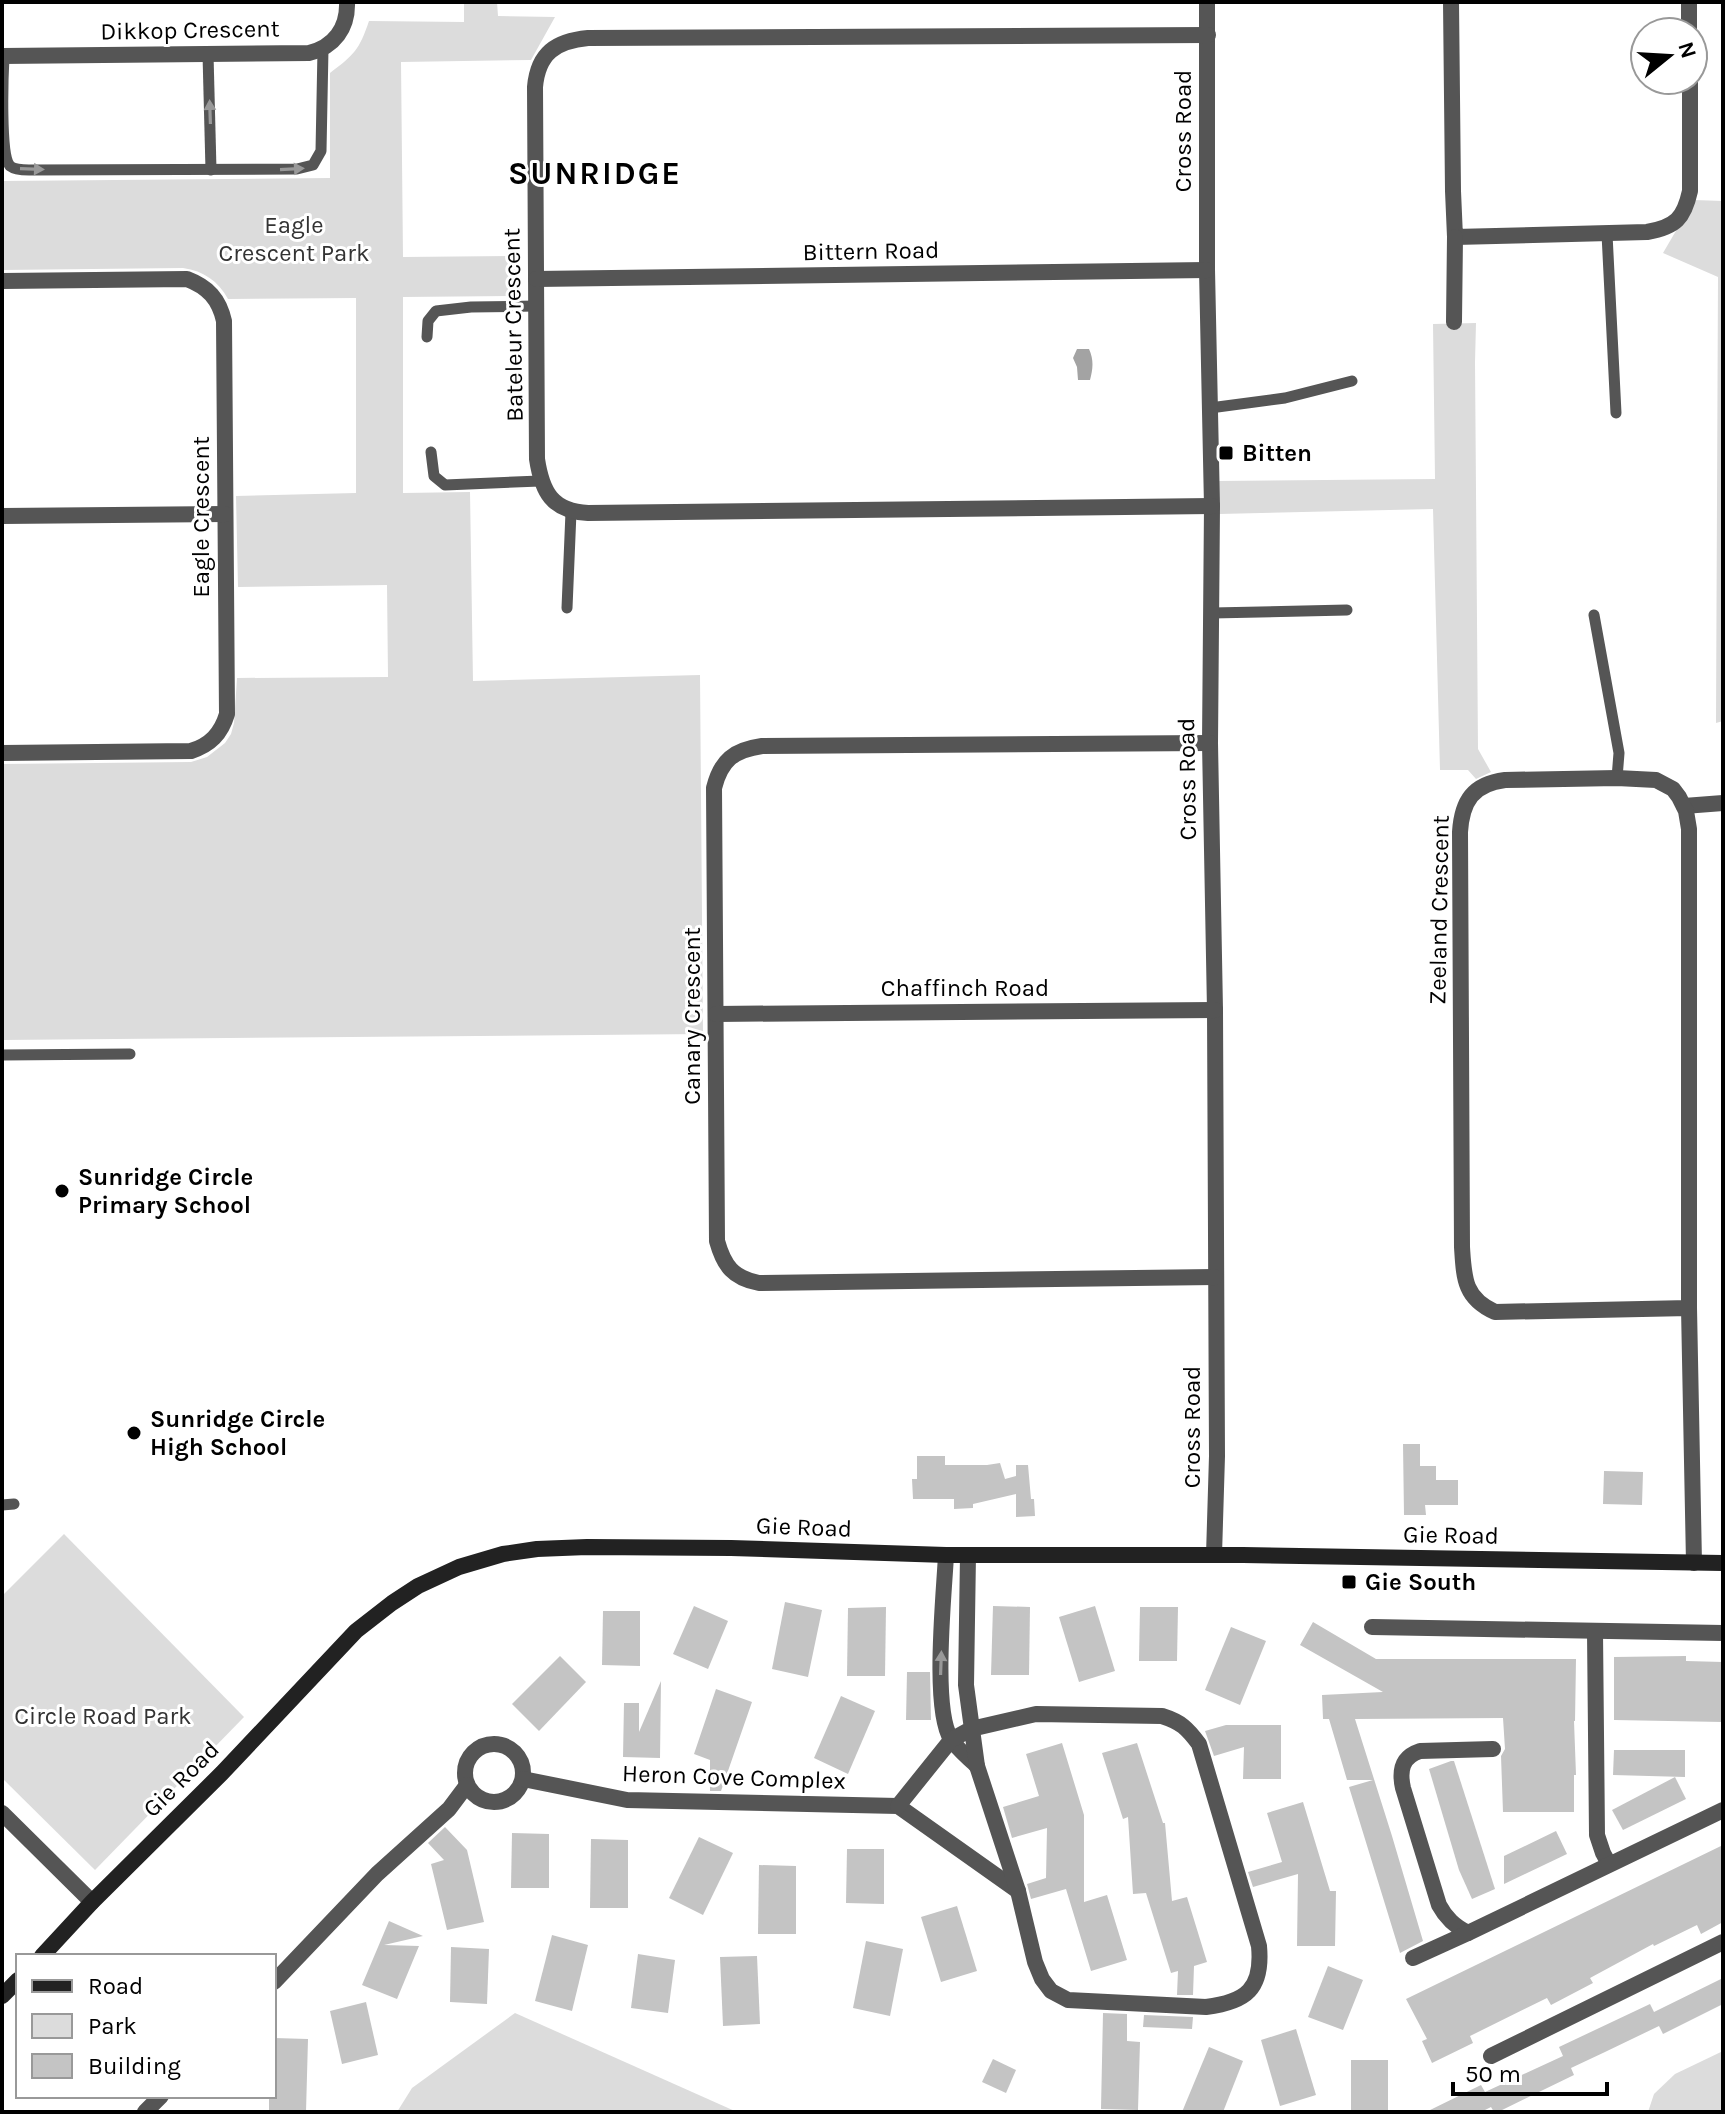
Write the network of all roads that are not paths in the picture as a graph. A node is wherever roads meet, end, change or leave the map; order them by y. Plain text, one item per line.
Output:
1 (347, 2) edge
2 (1207, 2) edge
3 (1451, 2) edge
4 (1208, 35) junction
5 (323, 49) junction
6 (208, 54) junction
7 (3, 56) edge
8 (1690, 96) edge
9 (211, 170) junction
10 (1607, 234) junction
11 (1455, 237) junction
12 (1207, 270) junction
13 (536, 279) junction
14 (2, 281) edge
15 (536, 306) junction
16 (1454, 322) dead end
17 (427, 337) dead end
18 (1352, 381) dead end
19 (1210, 408) junction
20 (1616, 413) dead end
21 (431, 452) dead end
22 (540, 481) junction
23 (1212, 506) junction
24 (571, 512) junction
25 (225, 514) junction
26 (2, 516) edge
27 (567, 608) dead end
28 (1347, 610) dead end
29 (1212, 613) junction
30 (1594, 615) dead end
31 (1210, 743) junction
32 (2, 753) edge
33 (1617, 778) junction
34 (1723, 803) edge
35 (1684, 806) junction
36 (1215, 1010) junction
37 (716, 1014) junction
38 (130, 1054) dead end
39 (2, 1055) edge
40 (1215, 1277) junction
41 (1689, 1308) junction
42 (946, 1555) junction
43 (968, 1555) junction
44 (1214, 1555) junction
45 (1694, 1563) junction
46 (1723, 1563) edge
47 (1372, 1627) dead end
48 (1595, 1632) junction
49 (1723, 1633) edge
50 (971, 1729) junction
51 (951, 1740) junction
52 (1493, 1749) dead end
53 (977, 1766) junction
54 (523, 1779) junction
55 (467, 1785) junction
56 (898, 1806) junction
57 (1723, 1810) edge
58 (2, 1813) edge
59 (1609, 1864) junction
60 (1018, 1891) junction
61 (92, 1902) junction
62 (1468, 1933) junction
63 (1723, 1942) edge
64 (44, 1954) edge
65 (1413, 1958) dead end
66 (276, 1980) edge
67 (1491, 2056) dead end

1 - 5 street
2 - 4 street, Cross Road
3 - 11 street
4 - 12 street, Cross Road
4 - 13 street, Bateleur Crescent
5 - 6 street, Dikkop Crescent
9 -> 5 lane
6 - 7 street, Dikkop Crescent
9 -> 6 lane
7 -> 9 lane
8 - 10 street
10 - 11 street
10 - 20 lane
11 - 16 street
12 - 13 street, Bittern Road
12 - 19 street, Cross Road
13 - 15 street, Bateleur Crescent
14 - 25 street, Eagle Crescent
15 - 17 lane
15 - 22 street, Bateleur Crescent
18 - 19 lane
19 - 23 street, Cross Road
21 - 22 lane
22 - 24 street
23 - 24 street
23 - 29 street, Cross Road
24 - 27 lane
25 - 26 street
25 - 32 street, Eagle Crescent
28 - 29 lane
29 - 31 street, Cross Road
30 - 33 lane
31 - 36 street, Cross Road
31 - 37 street, Canary Crescent
33 - 35 street, Zeeland Crescent
33 - 41 street, Zeeland Crescent
34 - 35 street
35 - 41 street
36 - 37 street, Chaffinch Road
36 - 40 street, Cross Road
37 - 40 street, Canary Crescent
38 - 39 lane
40 - 44 street, Cross Road
41 - 45 street
42 - 43 street, Gie Road
51 -> 42 street
42 - 61 street, Gie Road
43 - 44 street, Gie Road
43 - 50 street
44 - 45 street, Gie Road
45 - 46 street, Gie Road
47 - 48 street
48 - 49 street
48 - 59 street
50 - 51 street
50 - 53 street
50 - 60 street
51 - 53 street
51 - 56 street
52 - 62 street
53 - 60 street
54 - 55 street
54 - 55 street
54 - 56 street, Heron Cove Complex
55 - 66 street
56 - 60 street
57 - 59 street
58 - 61 street
59 - 62 street
61 - 64 street, Gie Road
62 - 65 street
63 - 67 street

